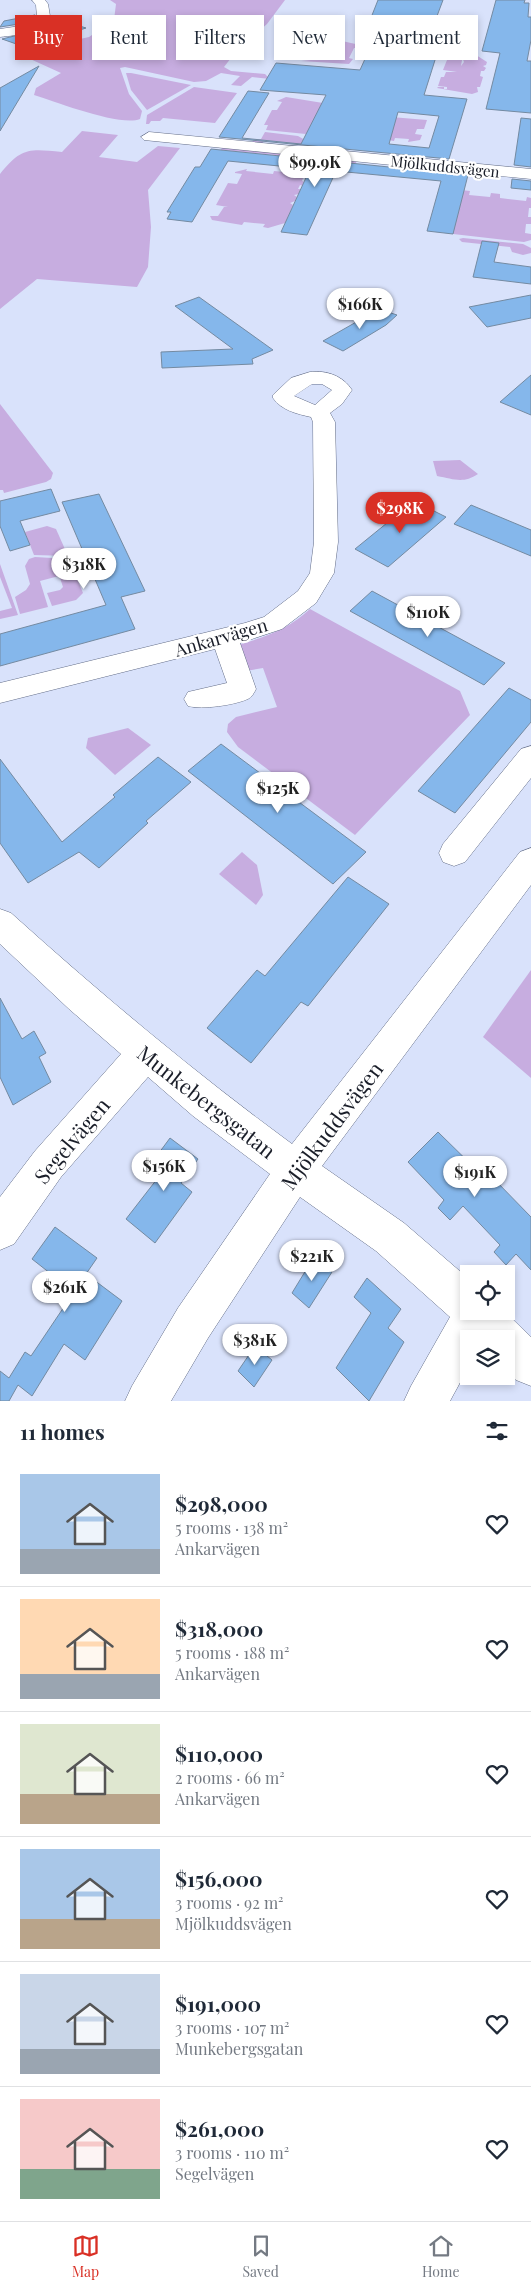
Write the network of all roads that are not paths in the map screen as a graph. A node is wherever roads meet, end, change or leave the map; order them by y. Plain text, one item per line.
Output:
1 (38, 0) edge
2 (0, 33) edge
3 (149, 137) dead end
4 (531, 174) edge
5 (318, 411) dead end
6 (225, 638) junction
7 (0, 694) edge
8 (198, 698) dead end
9 (531, 758) edge
10 (454, 853) dead end
11 (531, 861) edge
12 (0, 923) edge
13 (146, 1053) junction
14 (296, 1170) junction
15 (0, 1230) edge
16 (460, 1299) edge
17 (478, 1320) edge
18 (515, 1350) edge
19 (531, 1365) edge
20 (147, 1401) edge
21 (426, 1401) edge

1 - 2 street
3 - 4 street, Mjölkuddsvägen
5 - 6 street, Ankarvägen
6 - 7 street, Ankarvägen
6 - 8 street
9 - 10 street
11 - 14 street, Mjölkuddsvägen
12 - 13 street, Munkebergsgatan
13 - 14 street, Munkebergsgatan
13 - 15 street, Segelvägen
14 - 16 street, Munkebergsgatan
14 - 20 street, Mjölkuddsvägen
17 - 21 street
18 - 19 street

